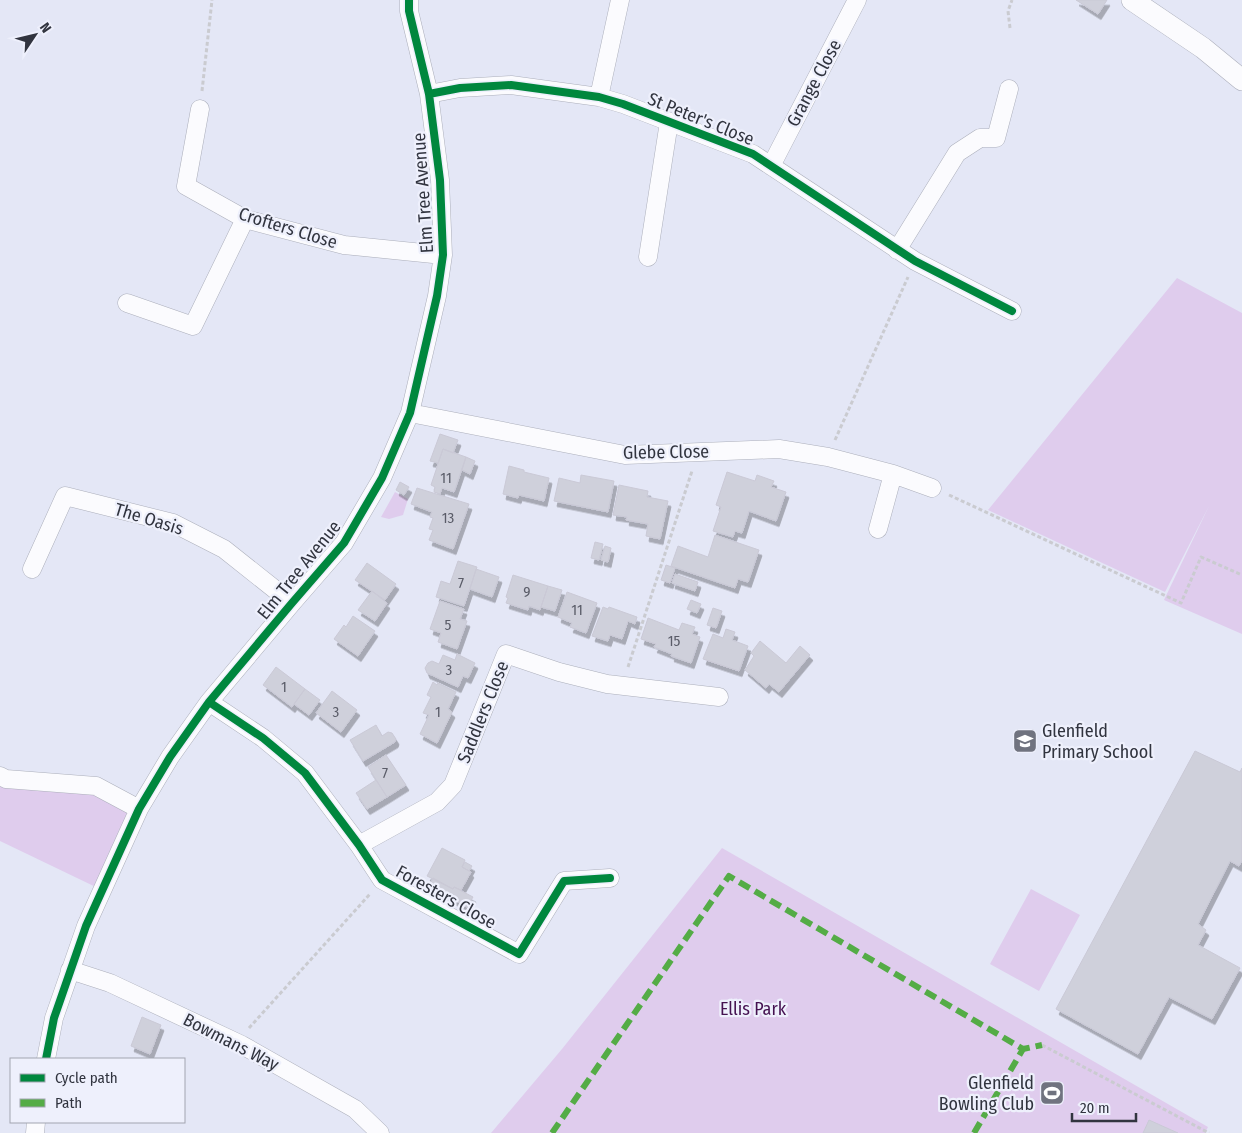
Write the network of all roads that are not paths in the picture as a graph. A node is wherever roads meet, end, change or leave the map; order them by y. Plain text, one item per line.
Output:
1 (409, 0) edge
2 (620, 0) edge
3 (857, 0) edge
4 (1132, 0) edge
5 (1242, 80) edge
6 (1009, 89) dead end
7 (430, 94) junction
8 (599, 97) junction
9 (200, 109) road end
10 (670, 122) junction
11 (771, 166) junction
12 (245, 219) junction
13 (897, 250) junction
14 (443, 254) junction
15 (648, 257) dead end
16 (126, 303) dead end
17 (1012, 311) dead end
18 (410, 413) junction
19 (893, 474) junction
20 (932, 488) road end
21 (878, 529) dead end
22 (32, 569) dead end
23 (292, 602) junction
24 (719, 697) dead end
25 (209, 702) junction
26 (0, 776) edge
27 (139, 808) junction
28 (359, 845) junction
29 (610, 878) dead end
30 (70, 970) junction
31 (46, 1058) edge
32 (380, 1133) edge

1 - 7 street, Elm Tree Avenue
2 - 8 street
3 - 11 street, Grange Close
4 - 5 street
6 - 13 street
7 - 8 street, St Peter's Close
7 - 14 street, Elm Tree Avenue
8 - 10 street, St Peter's Close
9 - 12 street, Crofters Close
10 - 11 street, St Peter's Close
10 - 15 street
11 - 13 street, St Peter's Close
12 - 14 street, Crofters Close
12 - 16 street
13 - 17 street, St Peter's Close
14 - 18 street, Elm Tree Avenue
18 - 19 street, Glebe Close
18 - 23 street, Elm Tree Avenue
19 - 20 street, Glebe Close
19 - 21 street
22 - 23 street, The Oasis
23 - 25 street, Elm Tree Avenue
24 - 28 street, Saddlers Close
25 - 27 street, Elm Tree Avenue
25 - 28 street, Foresters Close
26 - 27 street
27 - 30 street, Elm Tree Avenue
28 - 29 street, Foresters Close
30 - 31 street, Elm Tree Avenue
30 - 32 street, Bowmans Way

